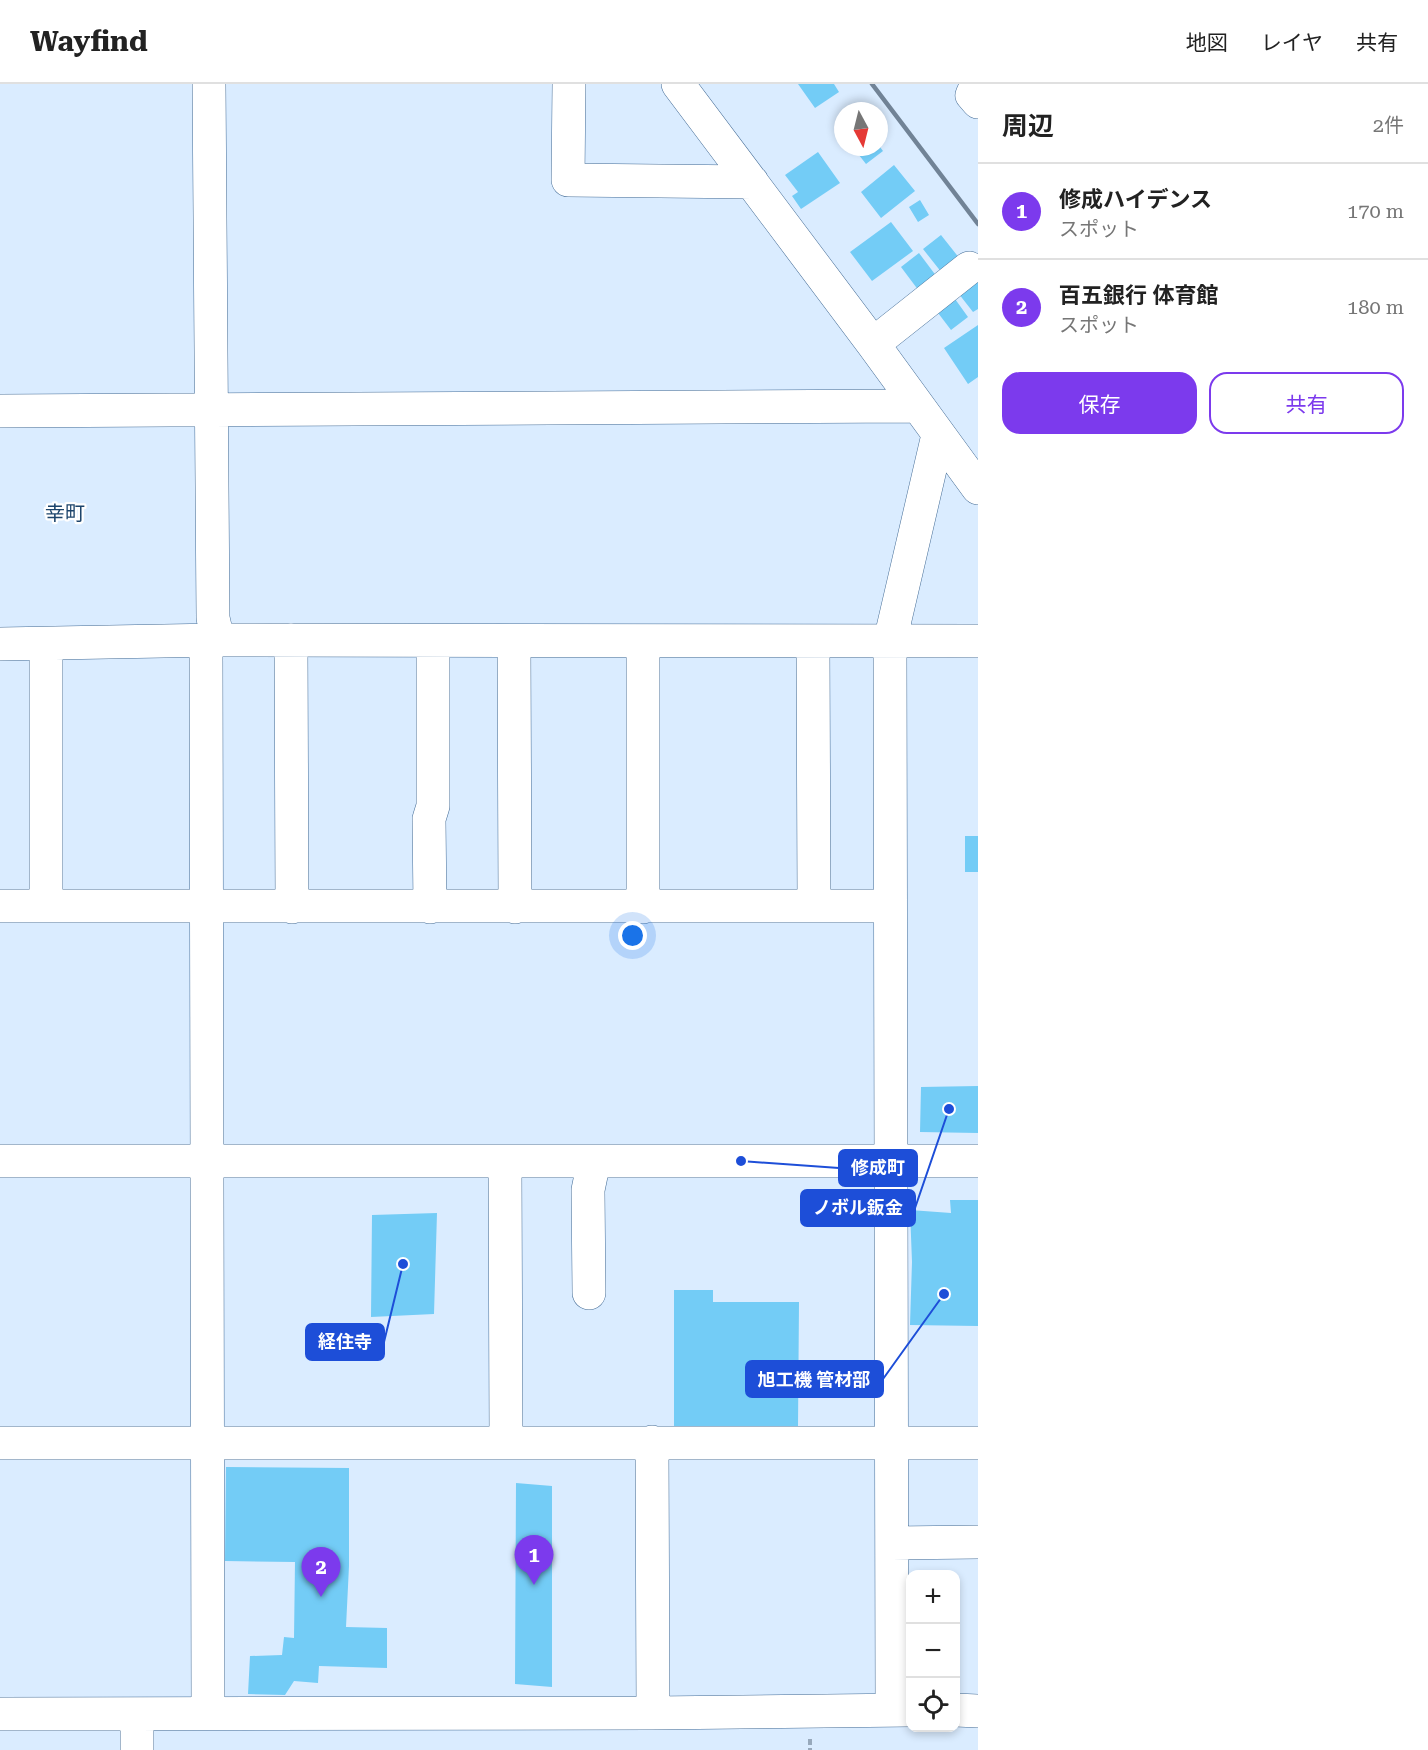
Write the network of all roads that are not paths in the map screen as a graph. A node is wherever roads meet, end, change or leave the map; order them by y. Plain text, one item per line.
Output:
1 (209, 84) edge
2 (568, 84) edge
3 (678, 84) edge
4 (752, 182) junction
5 (969, 268) dead end
6 (873, 344) junction
7 (917, 406) junction
8 (0, 411) edge
9 (211, 411) junction
10 (938, 435) junction
11 (978, 488) edge
12 (212, 640) junction
13 (291, 640) junction
14 (433, 641) junction
15 (514, 641) junction
16 (643, 641) junction
17 (813, 641) junction
18 (890, 641) junction
19 (978, 641) edge
20 (0, 644) edge
21 (46, 644) junction
22 (0, 906) edge
23 (46, 906) junction
24 (814, 906) junction
25 (890, 906) junction
26 (207, 907) junction
27 (292, 907) junction
28 (430, 907) junction
29 (515, 907) junction
30 (643, 907) junction
31 (0, 1161) edge
32 (206, 1161) junction
33 (505, 1161) junction
34 (594, 1161) junction
35 (892, 1161) junction
36 (978, 1161) edge
37 (589, 1293) dead end
38 (506, 1442) junction
39 (652, 1442) junction
40 (891, 1442) junction
41 (0, 1443) edge
42 (208, 1443) junction
43 (978, 1443) edge
44 (978, 1542) edge
45 (892, 1543) junction
46 (901, 1710) edge
47 (960, 1710) edge
48 (978, 1710) edge
49 (208, 1713) junction
50 (653, 1713) junction
51 (0, 1714) edge
52 (138, 1714) junction
53 (137, 1750) edge

1 - 9 street
2 - 4 street
3 - 4 street
4 - 6 street
5 - 6 street
6 - 7 street
7 - 9 street
7 - 10 street
8 - 9 street
9 - 12 street
10 - 11 street
10 - 18 street
12 - 13 street
12 - 21 street
12 - 26 street
13 - 14 street
13 - 27 street
14 - 15 street
14 - 28 street
15 - 16 street
15 - 29 street
16 - 17 street
16 - 30 street
17 - 18 street
17 - 24 street
18 - 19 street
18 - 25 street
20 - 21 street
21 - 23 street
22 - 23 street
23 - 26 street
24 - 25 street
24 - 30 street
25 - 35 street
26 - 27 street
26 - 32 street
27 - 28 street
28 - 29 street
29 - 30 street
31 - 32 street
32 - 33 street
32 - 42 street
33 - 34 street
33 - 38 street
34 - 35 street
34 - 37 street
35 - 36 street
35 - 40 street
38 - 39 street
38 - 42 street
39 - 40 street
39 - 50 street
40 - 43 street
40 - 45 street
41 - 42 street
42 - 49 street
44 - 45 street
45 - 46 street
46 - 50 street
47 - 48 street
49 - 50 street
49 - 52 street
51 - 52 street
52 - 53 street

